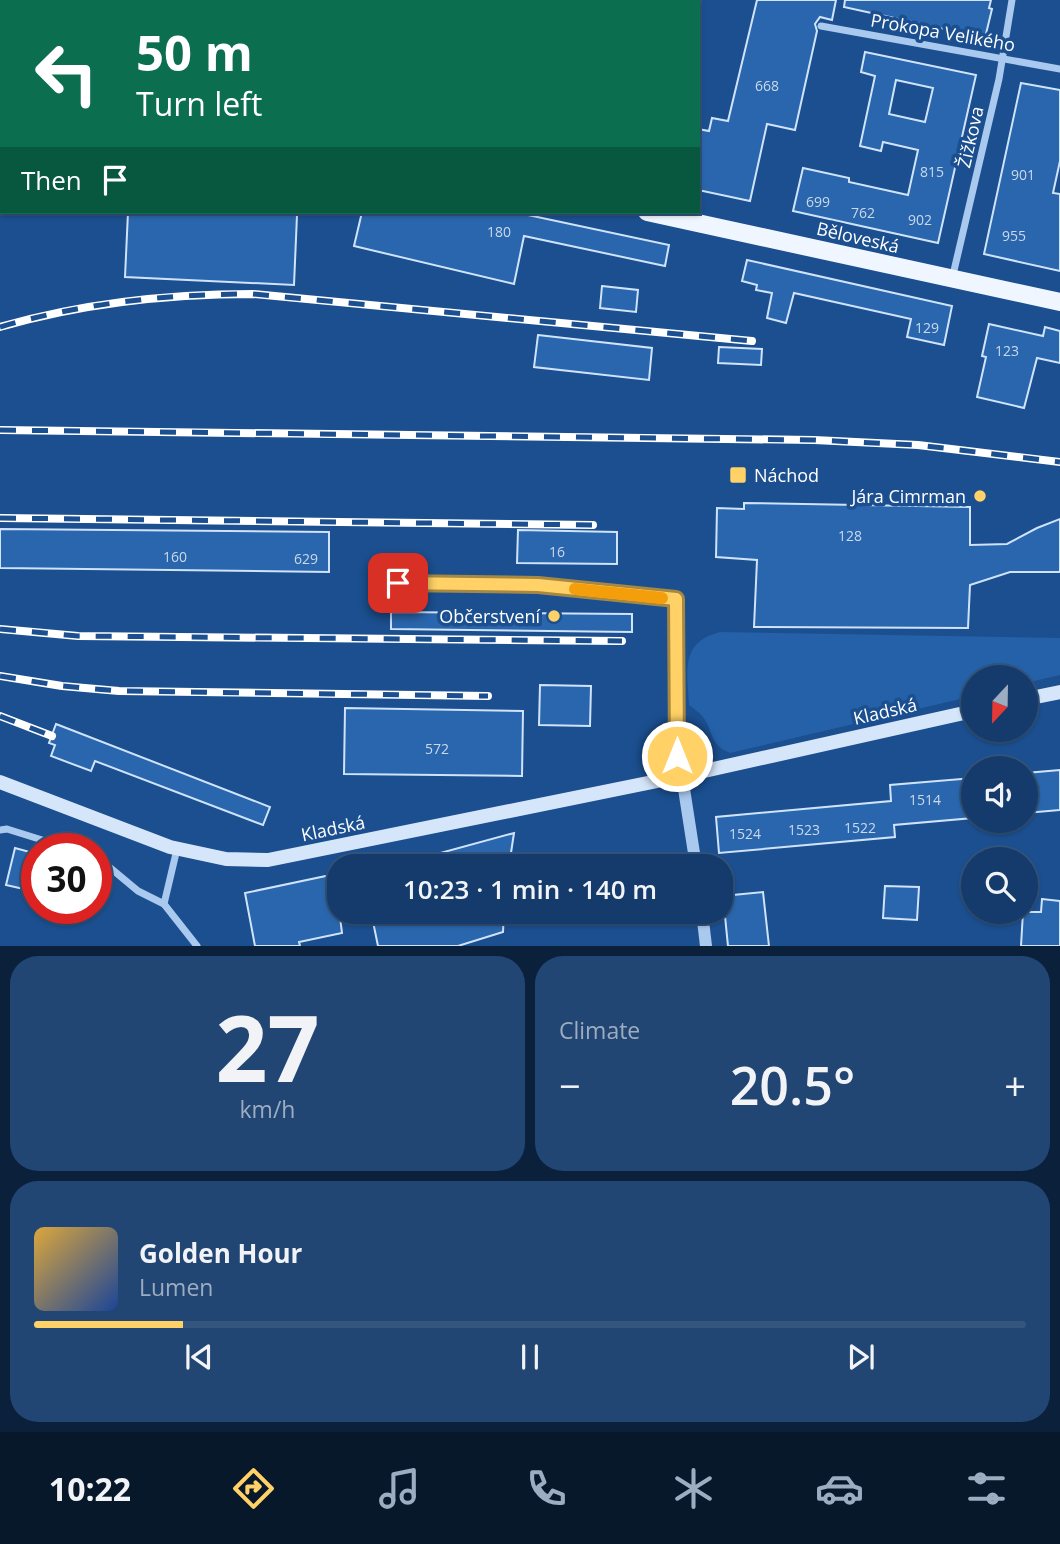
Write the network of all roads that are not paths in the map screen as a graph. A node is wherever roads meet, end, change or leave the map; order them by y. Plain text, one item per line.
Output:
1 (1012, 0) edge
2 (821, 26) dead end
3 (1003, 60) junction
4 (1060, 69) edge
5 (656, 214) edge
6 (952, 279) junction
7 (1060, 302) edge
8 (398, 583) dead end
9 (1060, 692) edge
10 (1038, 697) edge
11 (961, 714) edge
12 (682, 776) junction
13 (0, 782) edge
14 (0, 830) edge
15 (21, 833) edge
16 (177, 849) junction
17 (694, 854) edge
18 (112, 869) edge
19 (164, 904) junction
20 (703, 924) edge
21 (197, 946) edge
22 (706, 946) edge

1 - 3 street, Žižkova
2 - 3 street, Prokopa Velikého
3 - 4 street, Prokopa Velikého
3 - 6 street, Žižkova
5 - 6 main road, Běloveská
6 - 7 main road, Běloveská
8 - 12 street
9 - 10 main road
11 - 12 main road, Kladská
12 - 16 main road, Kladská
12 - 17 street
13 - 16 main road, Kladská
14 - 15 street
16 - 19 street
18 - 19 street
19 - 21 street
20 - 22 street

